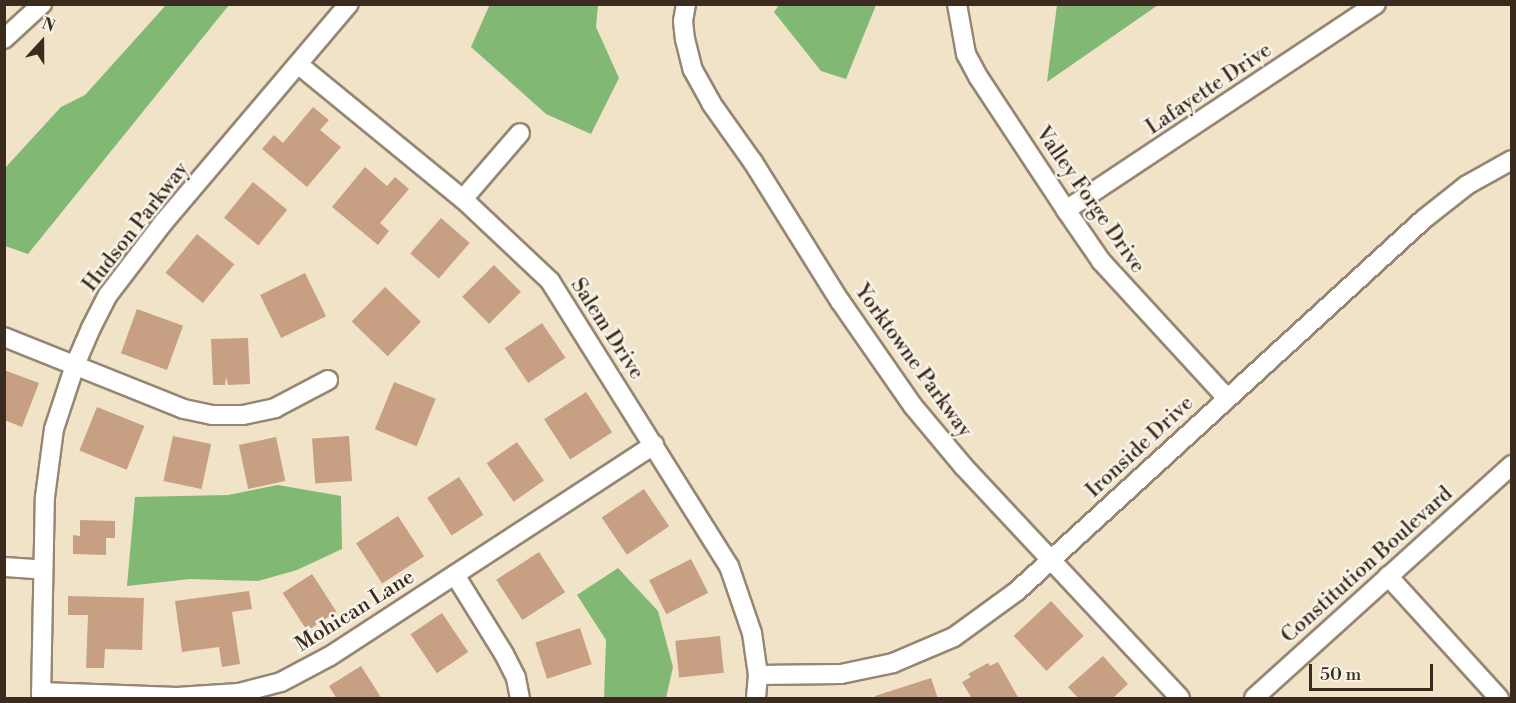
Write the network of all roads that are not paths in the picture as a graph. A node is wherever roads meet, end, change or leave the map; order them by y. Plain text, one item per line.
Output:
1 (42, 4) edge
2 (349, 4) edge
3 (686, 4) edge
4 (957, 4) edge
5 (1376, 4) edge
6 (4, 39) edge
7 (299, 65) junction
8 (520, 133) dead end
9 (1512, 160) edge
10 (463, 199) junction
11 (1066, 210) junction
12 (4, 337) edge
13 (75, 365) junction
14 (328, 380) dead end
15 (1227, 398) junction
16 (654, 445) junction
17 (1512, 465) edge
18 (1052, 559) junction
19 (4, 567) edge
20 (44, 570) junction
21 (454, 575) junction
22 (1388, 576) junction
23 (758, 675) junction
24 (41, 695) edge
25 (520, 699) edge
26 (756, 699) edge
27 (1180, 699) edge
28 (1254, 699) edge
29 (1499, 699) edge

1 - 6 street
2 - 7 street, Hudson Parkway
3 - 18 street, Yorktowne Parkway
4 - 11 street, Valley Forge Drive
5 - 11 street, Lafayette Drive
7 - 10 street, Salem Drive
7 - 13 street, Hudson Parkway
8 - 10 street
9 - 15 street, Ironside Drive
10 - 16 street, Salem Drive
11 - 15 street, Valley Forge Drive
12 - 13 street
13 - 14 street
13 - 20 street, Hudson Parkway
15 - 18 street, Ironside Drive
16 - 21 street, Mohican Lane
16 - 23 street, Salem Drive
17 - 22 street, Constitution Boulevard
18 - 23 street, Ironside Drive
18 - 27 street, Yorktowne Parkway
19 - 20 street
20 - 24 street, Hudson Parkway
21 - 24 street, Mohican Lane
21 - 25 street
22 - 28 street, Constitution Boulevard
22 - 29 street
23 - 26 street, Salem Drive

